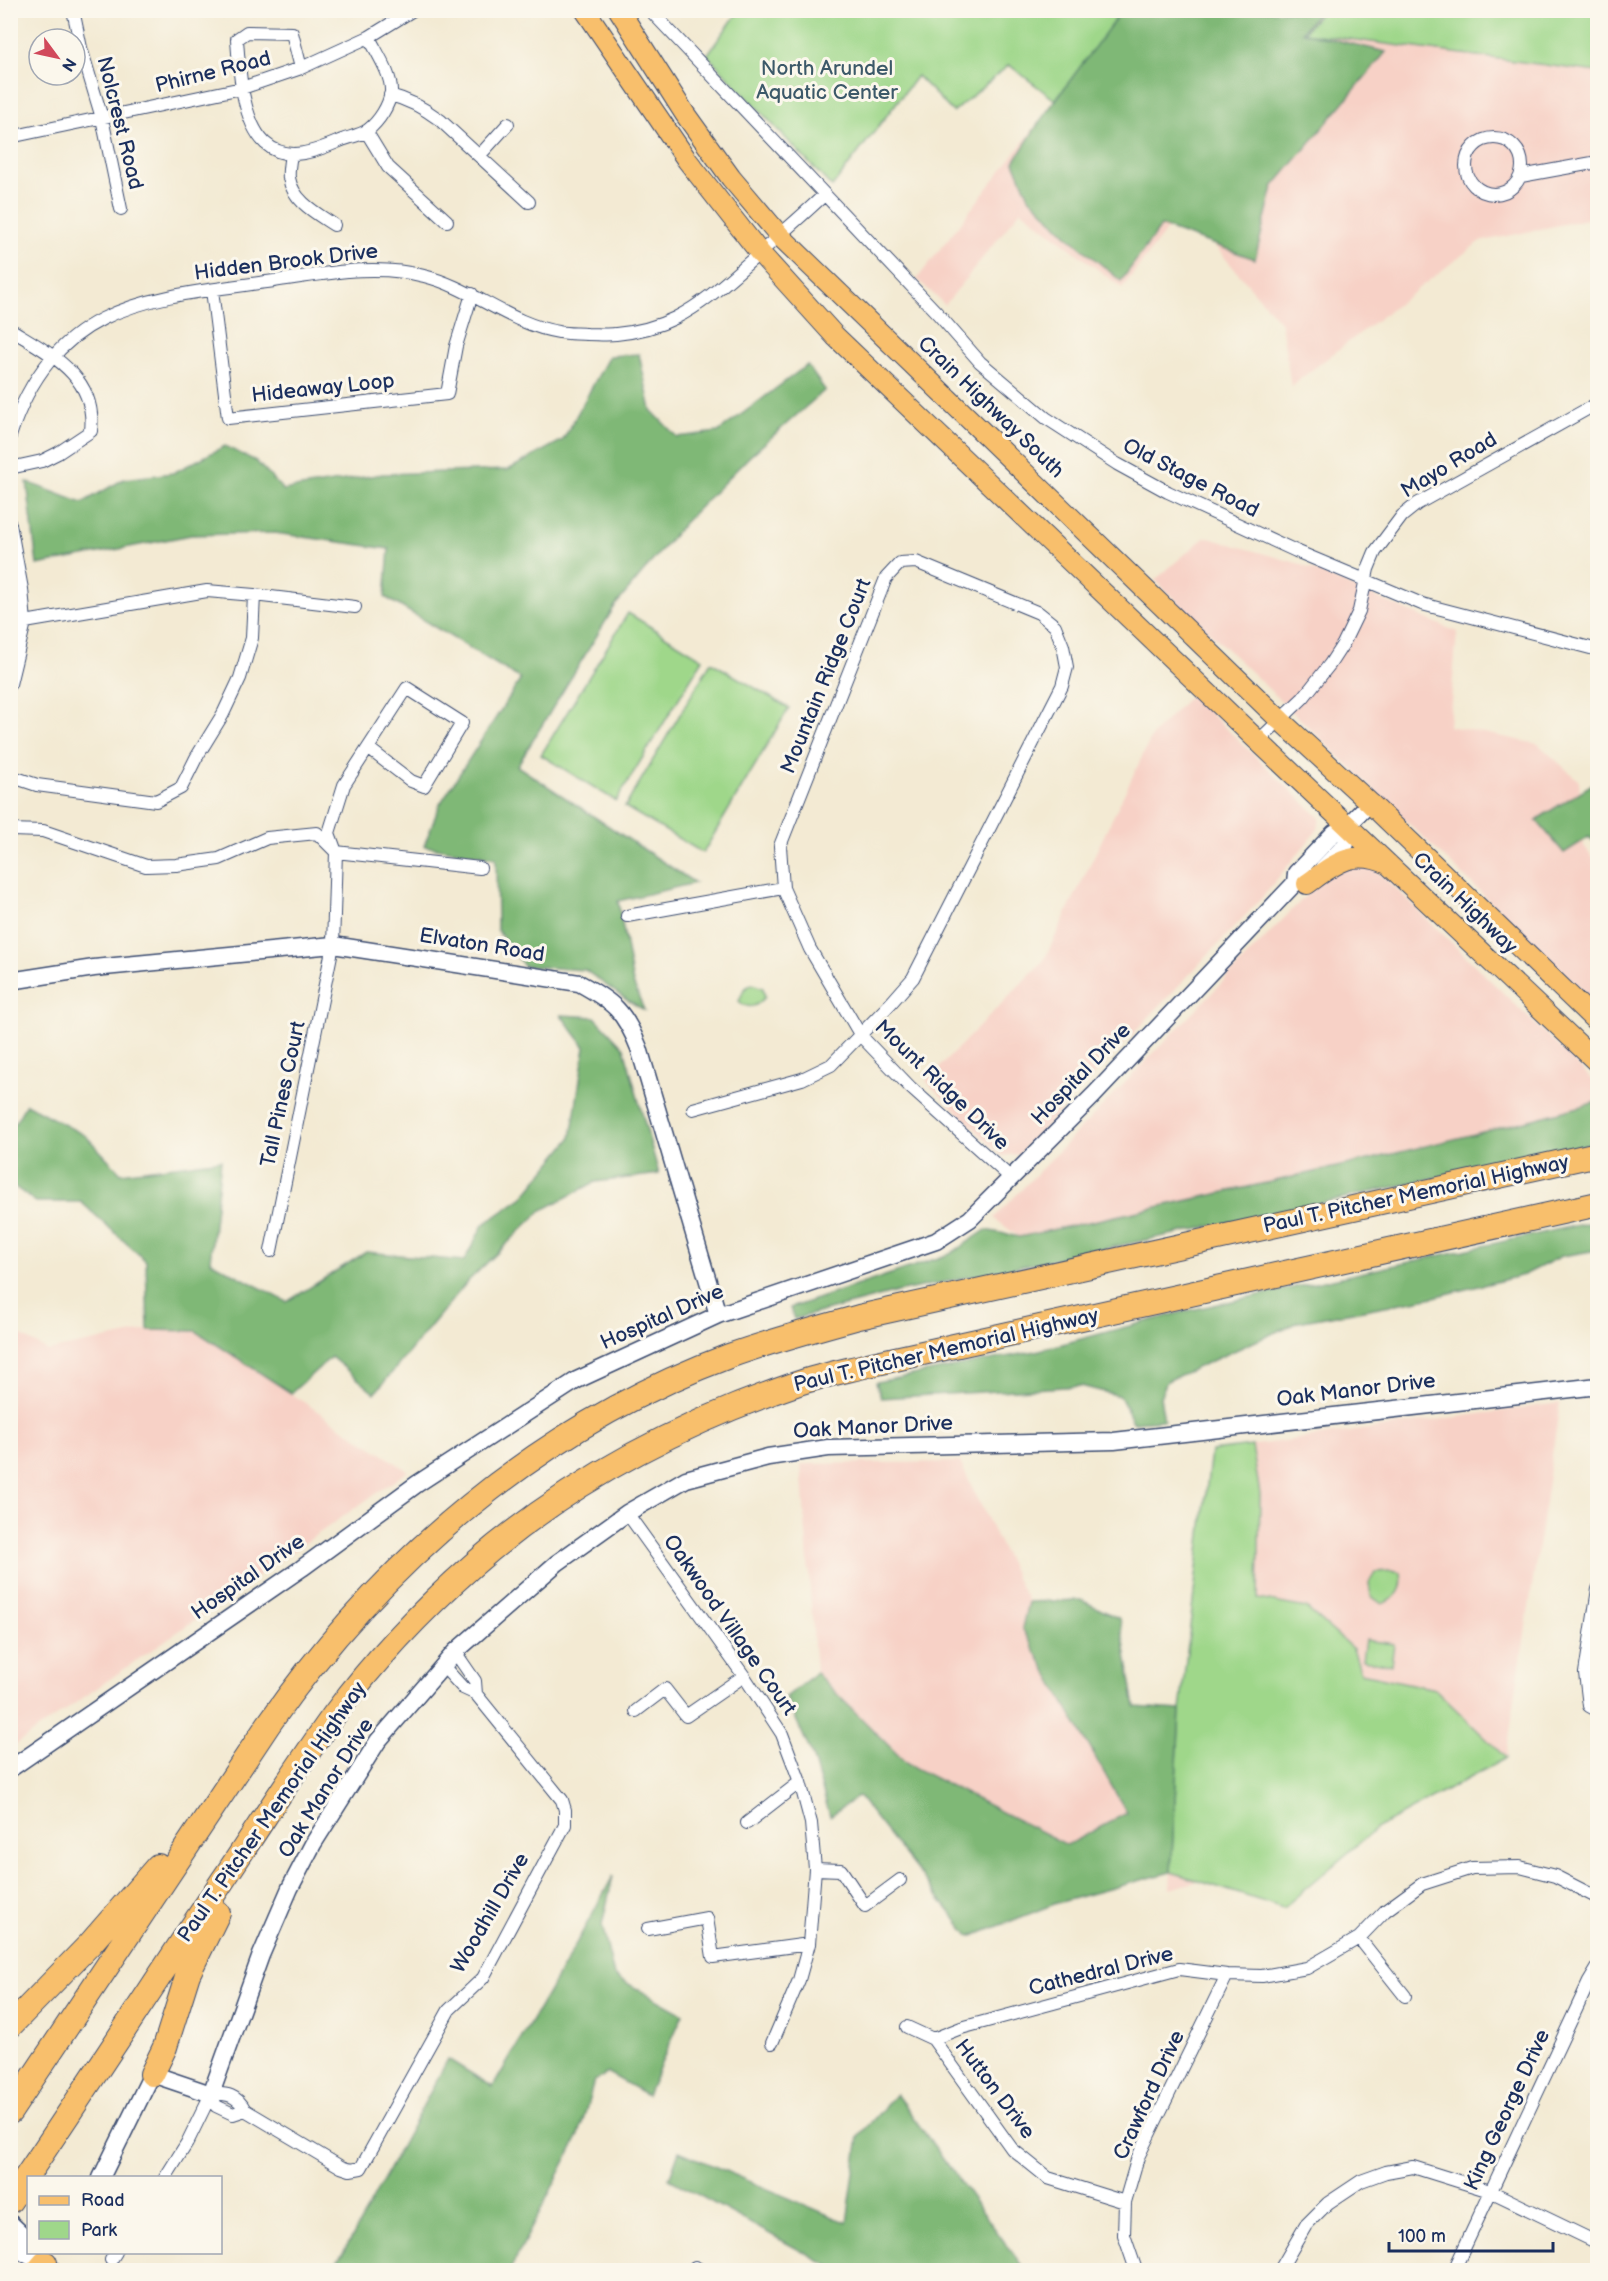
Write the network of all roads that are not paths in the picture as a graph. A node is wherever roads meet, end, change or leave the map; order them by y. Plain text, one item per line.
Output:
1 (73, 10) edge
2 (413, 10) edge
3 (585, 10) edge
4 (650, 10) edge
5 (625, 13) edge
6 (369, 37) junction
7 (302, 68) junction
8 (242, 88) junction
9 (390, 95) junction
10 (102, 117) junction
11 (508, 124) dead end
12 (366, 131) junction
13 (10, 137) edge
14 (291, 154) junction
15 (479, 156) junction
16 (1598, 162) edge
17 (1521, 176) junction
18 (824, 195) junction
19 (529, 202) dead end
20 (121, 209) dead end
21 (447, 221) dead end
22 (334, 225) dead end
23 (780, 236) junction
24 (760, 253) junction
25 (212, 290) junction
26 (472, 294) junction
27 (10, 328) edge
28 (53, 356) junction
29 (1598, 403) edge
30 (10, 436) edge
31 (10, 468) edge
32 (10, 524) edge
33 (1365, 581) junction
34 (254, 595) junction
35 (355, 607) dead end
36 (25, 622) junction
37 (16, 643) edge
38 (1598, 650) edge
39 (10, 684) edge
40 (1281, 721) junction
41 (1258, 741) junction
42 (368, 748) junction
43 (10, 776) edge
44 (1370, 803) junction
45 (1348, 825) junction
46 (10, 831) edge
47 (336, 852) junction
48 (1390, 865) junction
49 (480, 868) dead end
50 (1301, 884) junction
51 (783, 888) junction
52 (627, 916) dead end
53 (333, 945) junction
54 (10, 981) edge
55 (1598, 1023) edge
56 (861, 1036) junction
57 (1598, 1063) edge
58 (693, 1109) dead end
59 (1598, 1154) edge
60 (1011, 1178) junction
61 (1598, 1204) edge
62 (271, 1251) dead end
63 (718, 1315) junction
64 (1598, 1386) edge
65 (627, 1513) junction
66 (1598, 1589) edge
67 (421, 1614) junction
68 (456, 1652) junction
69 (443, 1666) junction
70 (744, 1676) junction
71 (476, 1694) junction
72 (636, 1711) dead end
73 (1598, 1711) edge
74 (268, 1725) junction
75 (10, 1769) edge
76 (800, 1782) junction
77 (747, 1823) dead end
78 (815, 1869) junction
79 (900, 1880) dead end
80 (1598, 1898) edge
81 (648, 1929) dead end
82 (1359, 1938) junction
83 (809, 1944) junction
84 (1598, 1967) edge
85 (1227, 1975) junction
86 (1405, 1996) dead end
87 (10, 2026) edge
88 (907, 2027) dead end
89 (933, 2038) junction
90 (772, 2043) dead end
91 (152, 2074) junction
92 (211, 2094) junction
93 (10, 2112) edge
94 (102, 2176) edge
95 (166, 2176) edge
96 (1490, 2191) junction
97 (12, 2198) edge
98 (1125, 2202) junction
99 (10, 2223) edge
100 (27, 2239) edge
101 (1598, 2243) edge
102 (10, 2245) edge
103 (27, 2253) edge
104 (29, 2254) edge
105 (46, 2262) edge
106 (1136, 2271) edge
107 (1280, 2271) edge
108 (1454, 2271) edge

1 - 10 street, Nolcrest Road
2 - 6 street, Phirne Road
3 - 24 main road
4 - 18 street, Old Stage Road
5 - 23 main road, Crain Highway South
6 - 7 street, Phirne Road
6 - 9 street
7 - 8 street, Phirne Road
7 - 8 street
8 - 10 street, Phirne Road
8 - 14 street
9 - 12 street
9 - 15 street
10 - 13 street, Phirne Road
10 - 20 street, Nolcrest Road
11 - 15 street
12 - 14 street
12 - 21 street
14 - 22 street
15 - 19 street
16 - 17 street
17 - 17 street
18 - 23 street, Hidden Brook Drive
18 - 33 street, Old Stage Road
23 - 24 street, Hidden Brook Drive
23 - 40 main road, Crain Highway South
24 - 26 street, Hidden Brook Drive
24 - 41 main road
25 - 26 street, Hidden Brook Drive
25 - 26 street, Hideaway Loop
25 - 28 street, Hidden Brook Drive
27 - 28 street
28 - 30 street, Hidden Brook Drive
28 - 31 street
29 - 33 street, Mayo Road
32 - 36 street
33 - 38 street, Old Stage Road
33 - 40 street, Mayo Road
34 - 35 street
34 - 36 street
34 - 43 street
36 - 37 street
37 - 39 street
40 - 41 street, Mayo Road
40 - 44 main road, Crain Highway South
41 - 45 main road, Crain Highway
42 - 42 street, Tall Pines Court
42 - 47 street, Tall Pines Court
44 - 45 street, Hospital Drive
44 - 55 main road, Crain Highway
45 - 48 main road, Crain Highway
45 - 50 street, Hospital Drive
46 - 47 street
47 - 49 street
47 - 53 street, Tall Pines Court
48 - 50 main road
48 - 57 main road, Crain Highway
50 - 60 street, Hospital Drive
51 - 52 street
51 - 56 street, Mount Ridge Drive
51 - 56 street, Mountain Ridge Court
53 - 54 street, Elvaton Road
53 - 62 street, Tall Pines Court
53 - 63 street, Elvaton Road
56 - 58 street, Mountain Ridge Court
56 - 60 street, Mount Ridge Drive
59 - 74 highway, Paul T. Pitcher Memorial Highway
60 - 63 street, Hospital Drive
61 - 67 highway, Paul T. Pitcher Memorial Highway
63 - 75 street, Hospital Drive
64 - 65 street, Oak Manor Drive
65 - 68 street, Oak Manor Drive
65 - 70 street, Oakwood Village Court
66 - 73 street
67 - 91 highway
67 - 97 highway, Paul T. Pitcher Memorial Highway
68 - 69 street, Oak Manor Drive
68 - 71 street, Woodhill Drive
69 - 71 street, Woodhill Drive
69 - 92 street, Oak Manor Drive
70 - 72 street
70 - 76 street, Oakwood Village Court
71 - 92 street, Woodhill Drive
74 - 87 highway
74 - 93 highway, Paul T. Pitcher Memorial Highway
76 - 77 street
76 - 78 street, Oakwood Village Court
78 - 79 street
78 - 83 street, Oakwood Village Court
80 - 82 street, Cathedral Drive
81 - 83 street
82 - 85 street, Cathedral Drive
82 - 86 street
83 - 90 street, Oakwood Village Court
84 - 96 street, King George Drive
85 - 89 street, Cathedral Drive
85 - 98 street, Crawford Drive
88 - 89 street
89 - 98 street, Hutton Drive
91 - 92 street, Woodhill Drive
91 - 94 street
92 - 95 street, Oak Manor Drive
96 - 101 street
96 - 107 street
96 - 108 street, King George Drive
98 - 106 street, Crawford Drive
99 - 100 street
102 - 103 street
104 - 105 street

